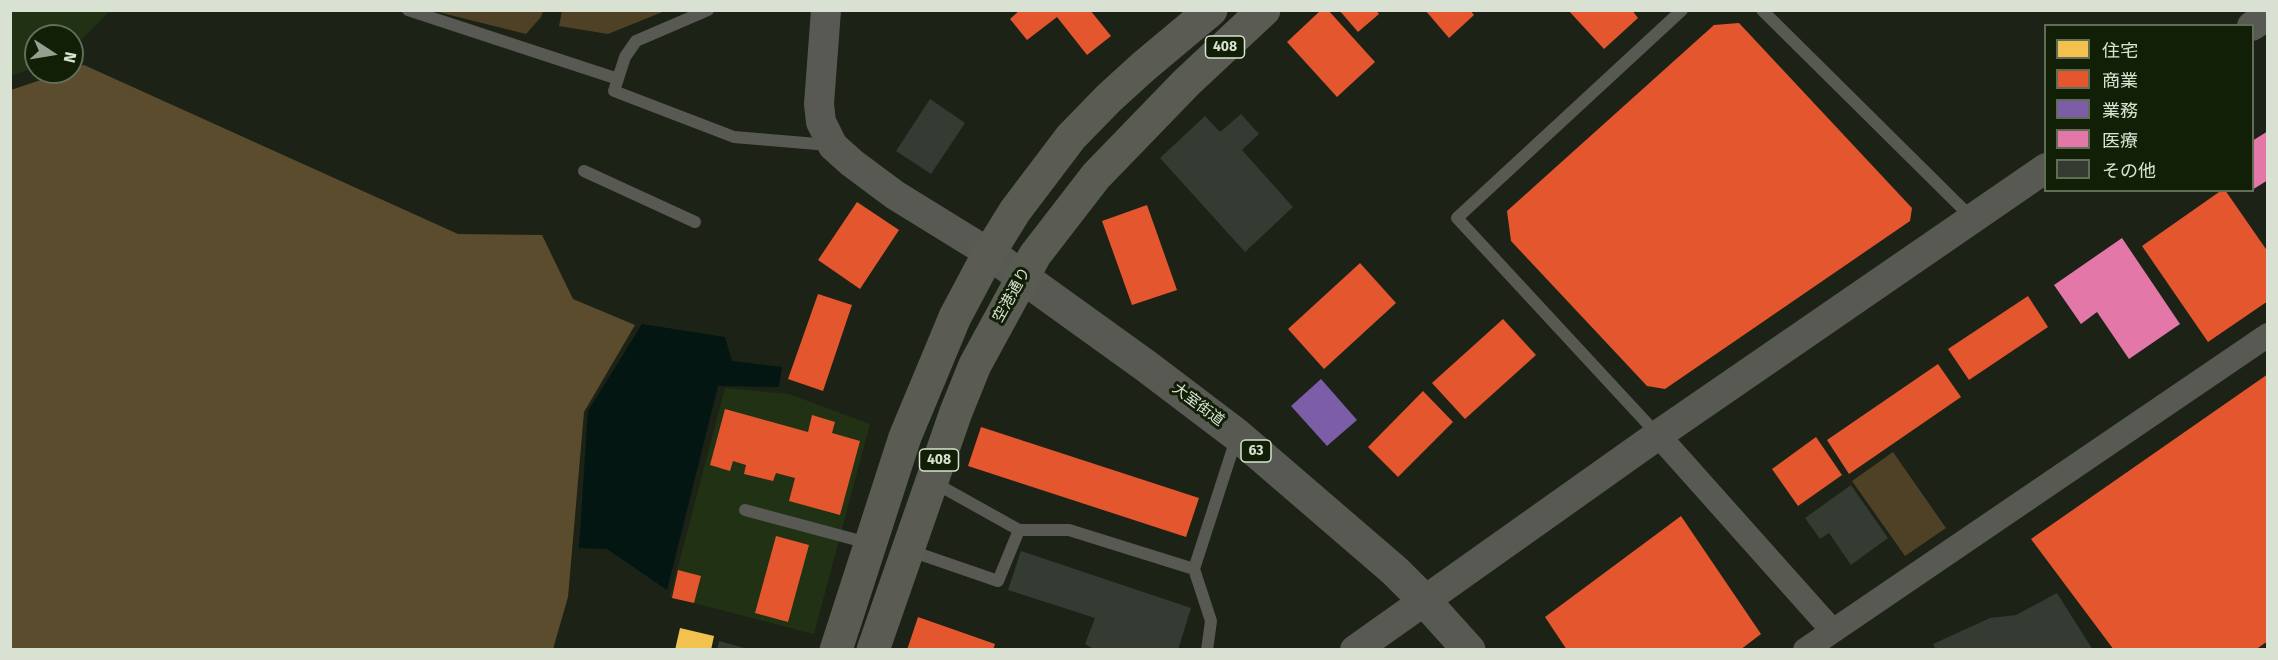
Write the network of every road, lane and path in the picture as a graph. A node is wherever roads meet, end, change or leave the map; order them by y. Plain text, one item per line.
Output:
1 (408, 10) edge
2 (708, 10) edge
3 (826, 10) edge
4 (1211, 10) edge
5 (1264, 10) edge
6 (1682, 10) edge
7 (1762, 10) edge
8 (2268, 15) edge
9 (2254, 25) edge
10 (618, 80) junction
11 (833, 146) junction
12 (2044, 169) edge
13 (584, 171) dead end
14 (1972, 218) junction
15 (695, 222) dead end
16 (989, 253) junction
17 (1022, 277) junction
18 (2268, 334) edge
19 (1237, 435) junction
20 (1658, 435) junction
21 (932, 482) junction
22 (745, 510) dead end
23 (1019, 530) junction
24 (870, 543) junction
25 (907, 550) junction
26 (1194, 569) junction
27 (1424, 599) junction
28 (1832, 630) junction
29 (836, 650) edge
30 (873, 650) edge
31 (1207, 650) edge
32 (1355, 650) edge
33 (1469, 650) edge
34 (1805, 650) edge

1 - 10 lane
2 - 10 lane
3 - 11 street
4 - 16 highway, 408
5 - 17 highway, 空港通り / 408
6 - 20 lane
7 - 14 lane
8 - 9 street
10 - 11 lane
11 - 16 street
12 - 14 street
13 - 15 lane
14 - 20 street
16 - 17 main road, 大室街道 / 63
16 - 24 highway, 408
17 - 19 main road, 大室街道 / 63
17 - 21 highway, 空港通り / 408
18 - 28 street
19 - 26 lane
19 - 27 main road, 大室街道 / 63
20 - 27 street
20 - 28 street
21 - 23 lane
21 - 25 highway, 空港通り / 408
22 - 24 lane
23 - 25 lane
23 - 26 lane
24 - 29 highway, 408
25 - 30 highway, 空港通り / 408
26 - 31 lane
27 - 32 street
27 - 33 main road, 大室街道 / 63
28 - 34 street

